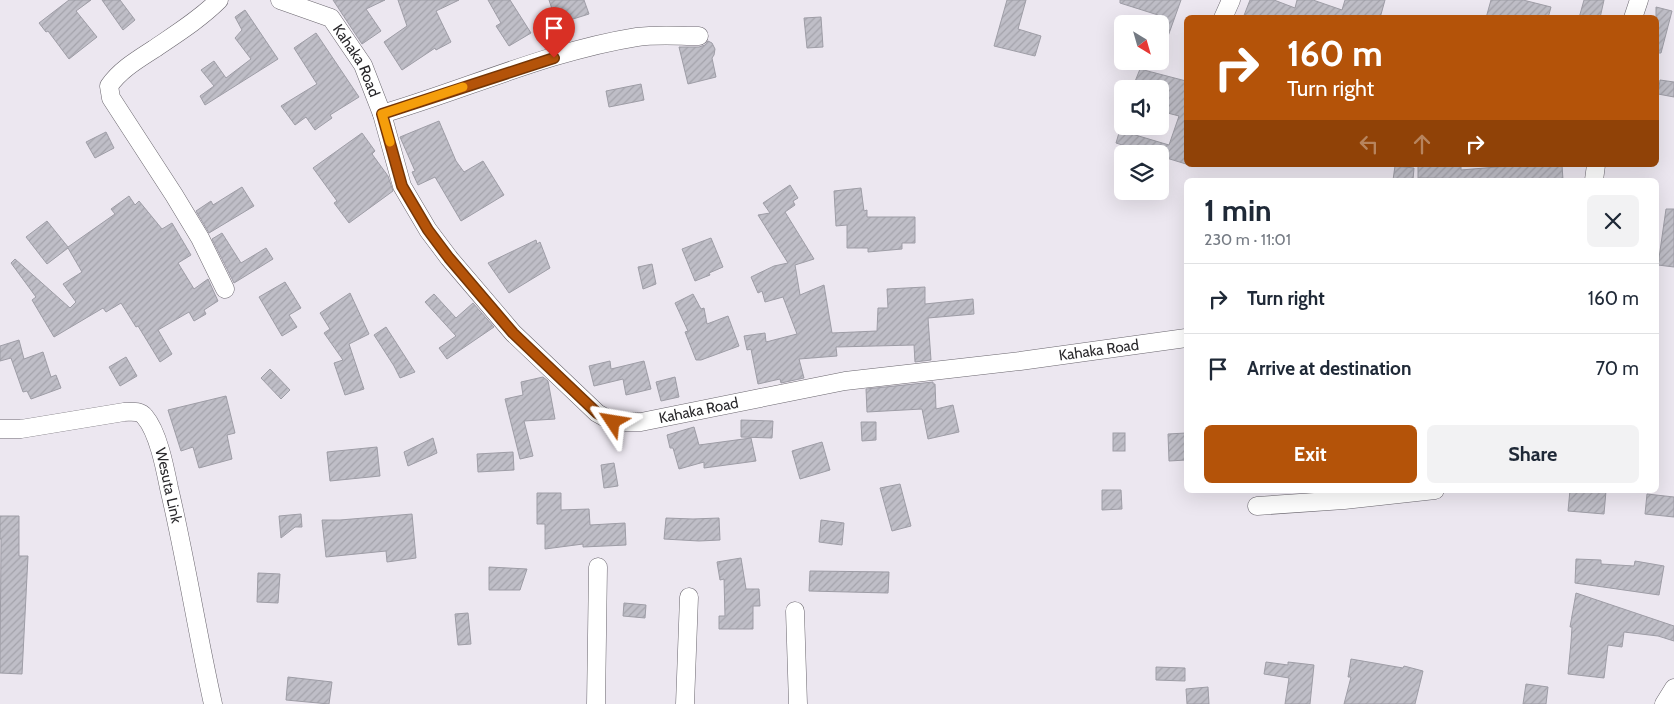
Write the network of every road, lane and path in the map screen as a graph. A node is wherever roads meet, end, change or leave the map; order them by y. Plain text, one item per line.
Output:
1 (219, 0) edge
2 (280, 0) edge
3 (1231, 0) edge
4 (1639, 0) edge
5 (1224, 15) edge
6 (1634, 15) edge
7 (698, 36) dead end
8 (382, 114) junction
9 (225, 289) dead end
10 (1184, 338) edge
11 (0, 429) edge
12 (1408, 493) edge
13 (1257, 506) dead end
14 (598, 567) dead end
15 (688, 597) dead end
16 (794, 611) dead end
17 (1674, 688) edge
18 (213, 704) edge
19 (596, 704) edge
20 (685, 704) edge
21 (798, 704) edge
22 (1664, 704) edge

1 - 9 street
2 - 8 street, Kahaka Road
3 - 5 street
4 - 6 street
7 - 8 street
8 - 10 street, Kahaka Road
11 - 18 street, Wesuta Link
12 - 13 street
14 - 19 street
15 - 20 street
16 - 21 street
17 - 22 street

